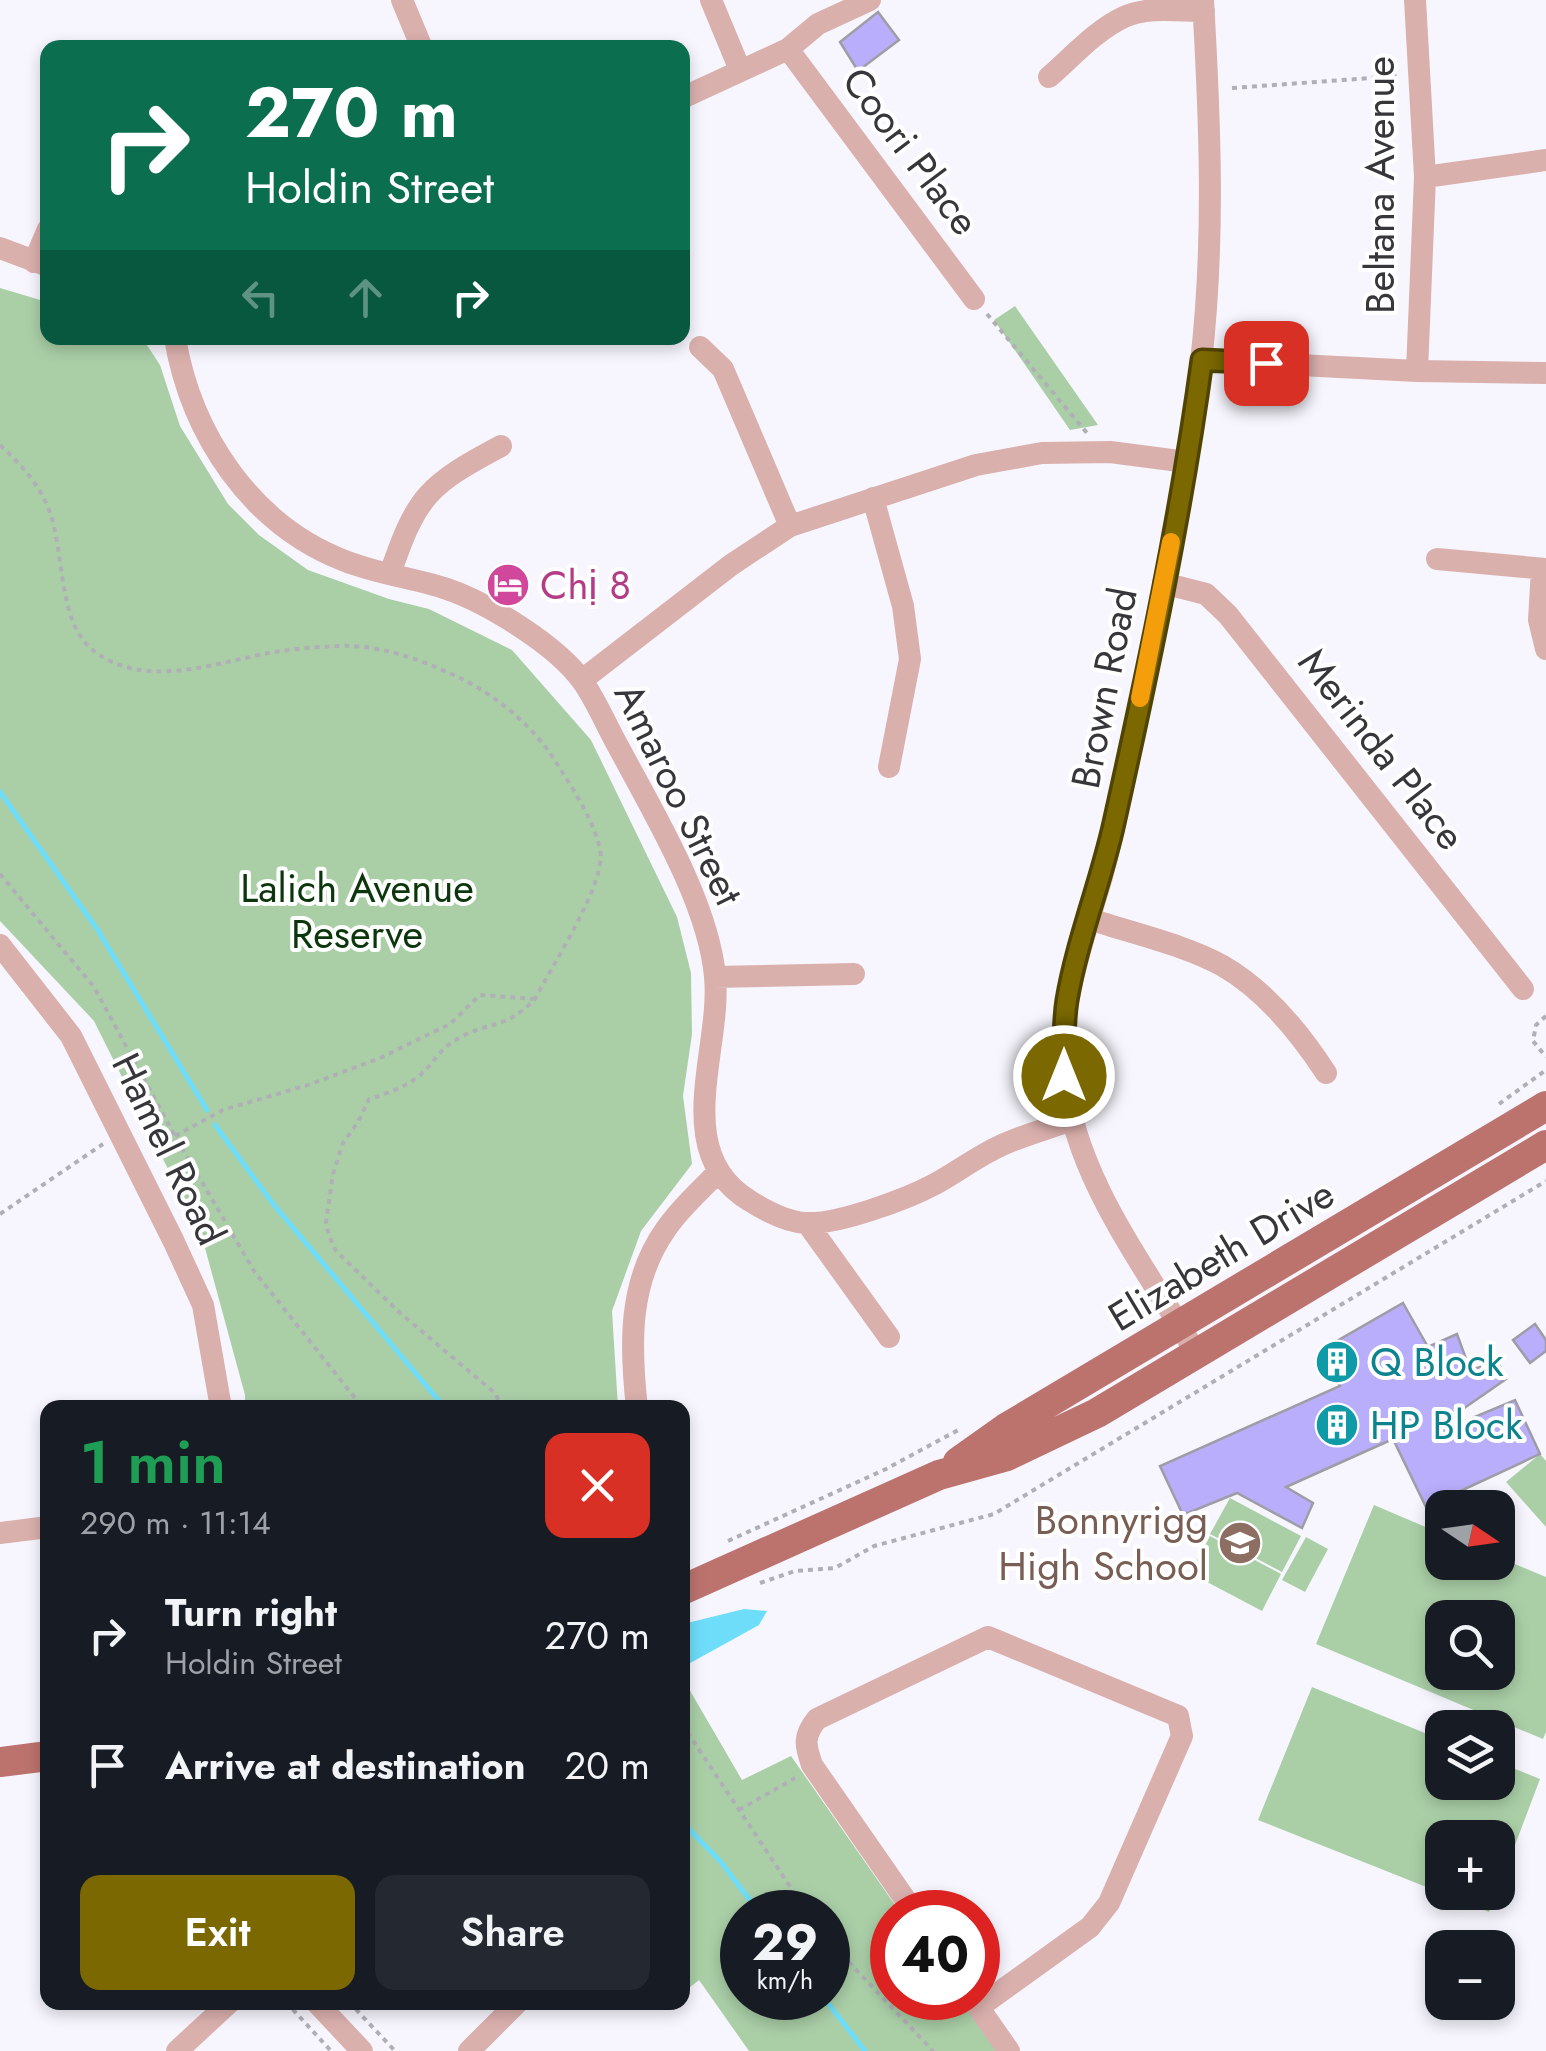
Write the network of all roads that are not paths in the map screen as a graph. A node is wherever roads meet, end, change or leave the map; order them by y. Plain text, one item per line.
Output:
1 (402, 0) edge
2 (712, 0) edge
3 (870, 0) edge
4 (1415, 0) edge
5 (1204, 5) edge
6 (419, 40) edge
7 (788, 49) junction
8 (740, 70) junction
9 (1050, 78) dead end
10 (690, 94) edge
11 (1546, 160) edge
12 (1425, 177) junction
13 (0, 248) edge
14 (40, 264) edge
15 (974, 299) road end
16 (177, 345) edge
17 (700, 347) dead end
18 (1202, 360) junction
19 (1417, 370) junction
20 (1546, 372) edge
21 (501, 446) dead end
22 (1186, 462) junction
23 (873, 498) junction
24 (790, 526) junction
25 (1438, 559) dead end
26 (1544, 569) edge
27 (390, 574) junction
28 (1163, 584) junction
29 (1546, 649) edge
30 (582, 680) junction
31 (889, 767) dead end
32 (1090, 919) junction
33 (0, 945) edge
34 (854, 974) dead end
35 (715, 977) junction
36 (1523, 989) dead end
37 (1326, 1073) dead end
38 (1546, 1106) edge
39 (1071, 1120) junction
40 (1546, 1145) edge
41 (718, 1172) junction
42 (807, 1223) junction
43 (1181, 1326) junction
44 (889, 1337) dead end
45 (1198, 1355) junction
46 (220, 1400) edge
47 (636, 1400) edge
48 (939, 1475) junction
49 (40, 1528) edge
50 (0, 1533) edge
51 (690, 1586) edge
52 (40, 1757) edge
53 (0, 1762) edge
54 (899, 1890) edge
55 (1000, 1986) edge
56 (221, 2010) edge
57 (324, 2010) edge
58 (510, 2010) edge
59 (987, 2020) edge
60 (177, 2051) edge
61 (362, 2051) edge
62 (469, 2051) edge
63 (1009, 2051) edge

1 - 6 street
2 - 8 street
3 - 7 street
4 - 12 street, Beltana Avenue
5 - 9 street
5 - 18 street, Brown Road
7 - 8 street
7 - 15 street, Coori Place
8 - 10 street
11 - 12 street
12 - 19 street, Beltana Avenue
13 - 14 street
16 - 27 street, Amaroo Street
17 - 24 street
18 - 19 street
18 - 22 street, Brown Road
19 - 20 street
21 - 27 street
22 - 23 street
22 - 28 street, Brown Road
23 - 24 street
23 - 31 street
24 - 30 street
25 - 26 street
26 - 29 street
27 - 30 street, Amaroo Street
28 - 32 street, Brown Road
28 - 36 street, Merinda Place
30 - 35 street, Amaroo Street
32 - 37 street
32 - 39 street, Brown Road
33 - 46 street, Hamel Road
34 - 35 street
35 - 41 street, Amaroo Street
38 - 43 main road, Elizabeth Drive
39 - 42 street
39 - 43 street, Brown Road
40 - 45 main road, Elizabeth Drive
41 - 42 street
41 - 47 street
42 - 44 street
43 - 45 street, Brown Road
43 - 48 main road, Elizabeth Drive
45 - 48 main road, Elizabeth Drive
48 - 51 main road, Elizabeth Drive
49 - 50 street
52 - 53 main road
54 - 55 street
56 - 60 street
57 - 61 street
58 - 62 street
59 - 63 street

